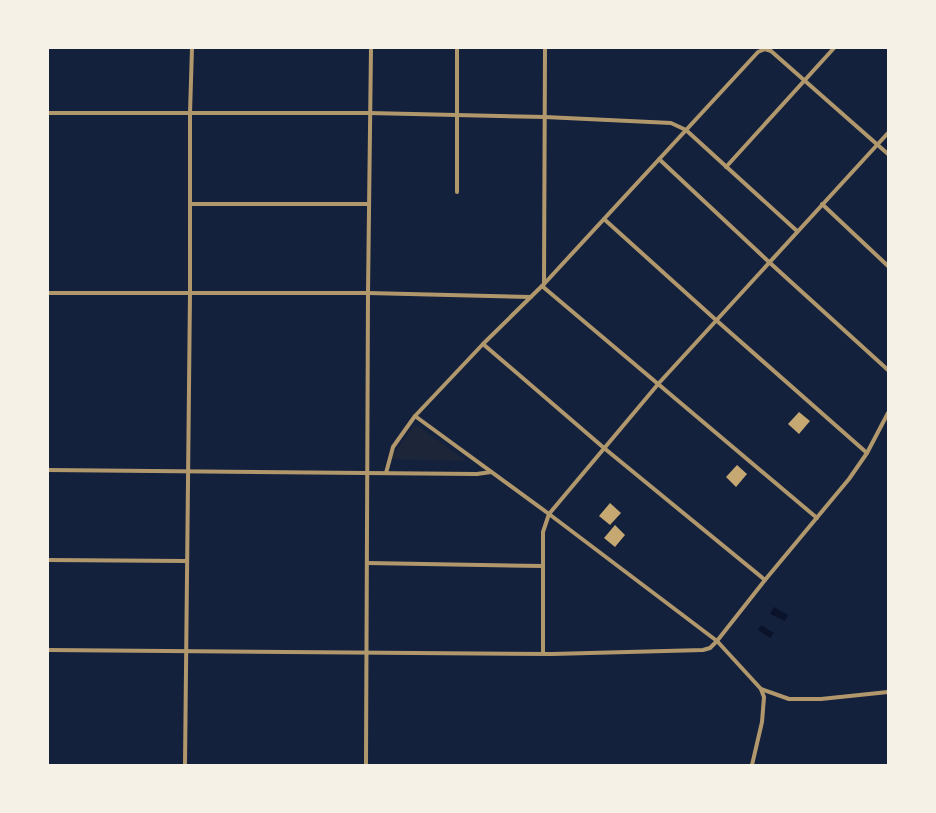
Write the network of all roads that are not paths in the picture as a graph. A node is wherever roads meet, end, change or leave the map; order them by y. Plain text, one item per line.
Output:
1 (192, 48) edge
2 (371, 48) edge
3 (457, 48) edge
4 (545, 48) edge
5 (834, 48) edge
6 (805, 80) junction
7 (48, 113) edge
8 (190, 113) junction
9 (369, 113) junction
10 (457, 115) junction
11 (544, 117) junction
12 (686, 130) junction
13 (888, 133) edge
14 (877, 144) junction
15 (888, 154) edge
16 (659, 159) junction
17 (726, 167) junction
18 (457, 192) dead end
19 (190, 204) junction
20 (368, 204) junction
21 (822, 204) junction
22 (604, 219) junction
23 (797, 231) junction
24 (769, 262) junction
25 (888, 266) edge
26 (543, 285) junction
27 (48, 293) edge
28 (190, 293) junction
29 (368, 293) junction
30 (531, 297) junction
31 (716, 320) junction
32 (483, 344) junction
33 (888, 370) edge
34 (659, 383) junction
35 (888, 413) edge
36 (415, 416) junction
37 (604, 448) junction
38 (867, 453) junction
39 (48, 470) edge
40 (188, 471) junction
41 (368, 472) junction
42 (491, 472) junction
43 (386, 473) junction
44 (549, 514) junction
45 (817, 518) junction
46 (48, 560) edge
47 (186, 561) junction
48 (367, 563) junction
49 (542, 566) junction
50 (765, 580) junction
51 (717, 641) junction
52 (48, 650) edge
53 (186, 650) junction
54 (367, 652) junction
55 (543, 653) junction
56 (761, 689) junction
57 (888, 692) edge
58 (185, 765) edge
59 (366, 765) edge
60 (752, 765) edge

1 - 8 street
2 - 9 street
3 - 10 street
4 - 11 street
5 - 6 street
6 - 12 street
6 - 14 street
6 - 17 street
7 - 8 street
8 - 9 street
8 - 19 street
9 - 10 street
9 - 20 street
10 - 11 street
10 - 18 street
11 - 12 street
11 - 26 street
12 - 16 street
12 - 17 street
13 - 14 street
14 - 15 street
14 - 21 street
16 - 22 street
16 - 24 street
17 - 23 street
19 - 20 street
19 - 28 street
20 - 29 street
21 - 23 street
21 - 25 street
22 - 26 street
22 - 31 street
23 - 24 street
24 - 31 street
24 - 33 street
26 - 30 street
26 - 34 street
27 - 28 street
28 - 29 street
28 - 40 street
29 - 30 street
29 - 41 street
30 - 32 street
31 - 34 street
31 - 38 street
32 - 36 street
32 - 37 street
34 - 37 street
34 - 45 street
35 - 38 street
36 - 42 street
36 - 43 street
37 - 44 street
37 - 50 street
38 - 45 street
39 - 40 street
40 - 41 street
40 - 47 street
41 - 43 street
41 - 48 street
42 - 43 street
42 - 44 street
44 - 49 street
44 - 51 street
45 - 50 street
46 - 47 street
47 - 53 street
48 - 49 street
48 - 54 street
49 - 55 street
50 - 51 street
51 - 55 street
51 - 56 street
52 - 53 street
53 - 54 street
53 - 58 street
54 - 55 street
54 - 59 street
56 - 57 street
56 - 60 street

